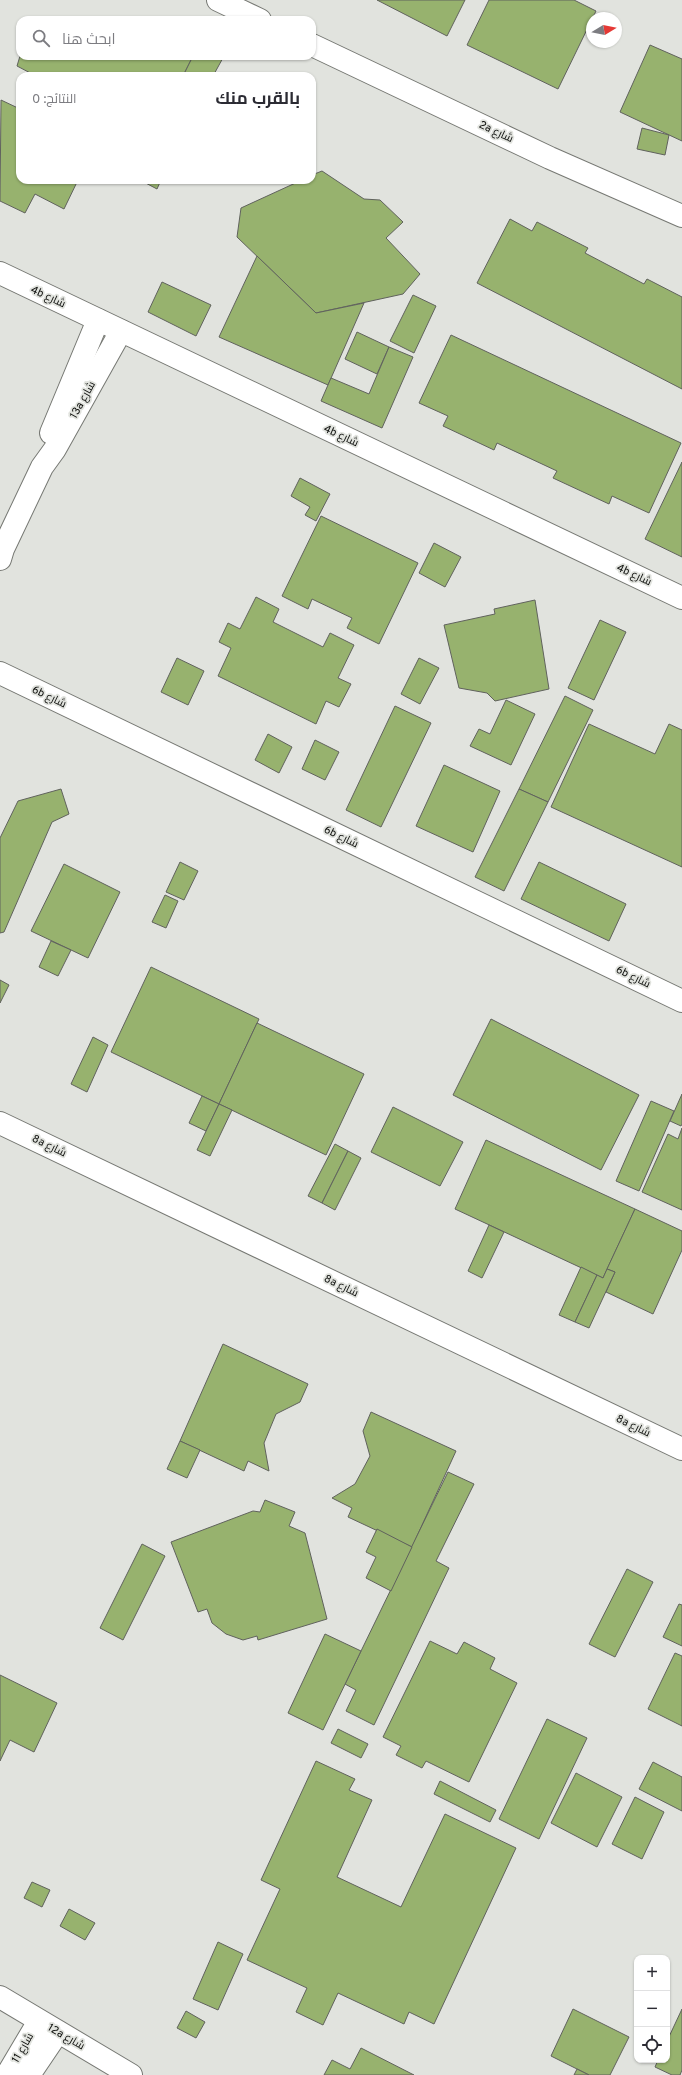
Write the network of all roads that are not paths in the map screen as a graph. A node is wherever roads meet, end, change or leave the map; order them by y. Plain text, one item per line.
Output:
1 (218, 0) edge
2 (252, 16) edge
3 (316, 47) edge
4 (682, 216) edge
5 (0, 274) edge
6 (98, 320) junction
7 (122, 331) junction
8 (42, 467) junction
9 (1, 553) edge
10 (682, 598) edge
11 (0, 674) edge
12 (682, 1001) edge
13 (0, 1123) edge
14 (682, 1449) edge
15 (0, 1997) edge
16 (39, 2021) junction
17 (58, 2032) junction
18 (7, 2075) edge
19 (29, 2075) edge
20 (131, 2075) edge

1 - 2 street
3 - 4 street, 2a شارع
5 - 6 street, 4b شارع
6 - 7 street, 4b شارع
6 - 8 street, 13a شارع
7 - 8 street, 13a شارع
7 - 10 street, 4b شارع
8 - 9 street, 13a شارع
11 - 12 street, 6b شارع
13 - 14 street, 8a شارع
15 - 16 street, 12a شارع
16 - 17 street, 12a شارع
16 - 18 street, شارع 11
17 - 19 street, شارع 11
17 - 20 street, 12a شارع

